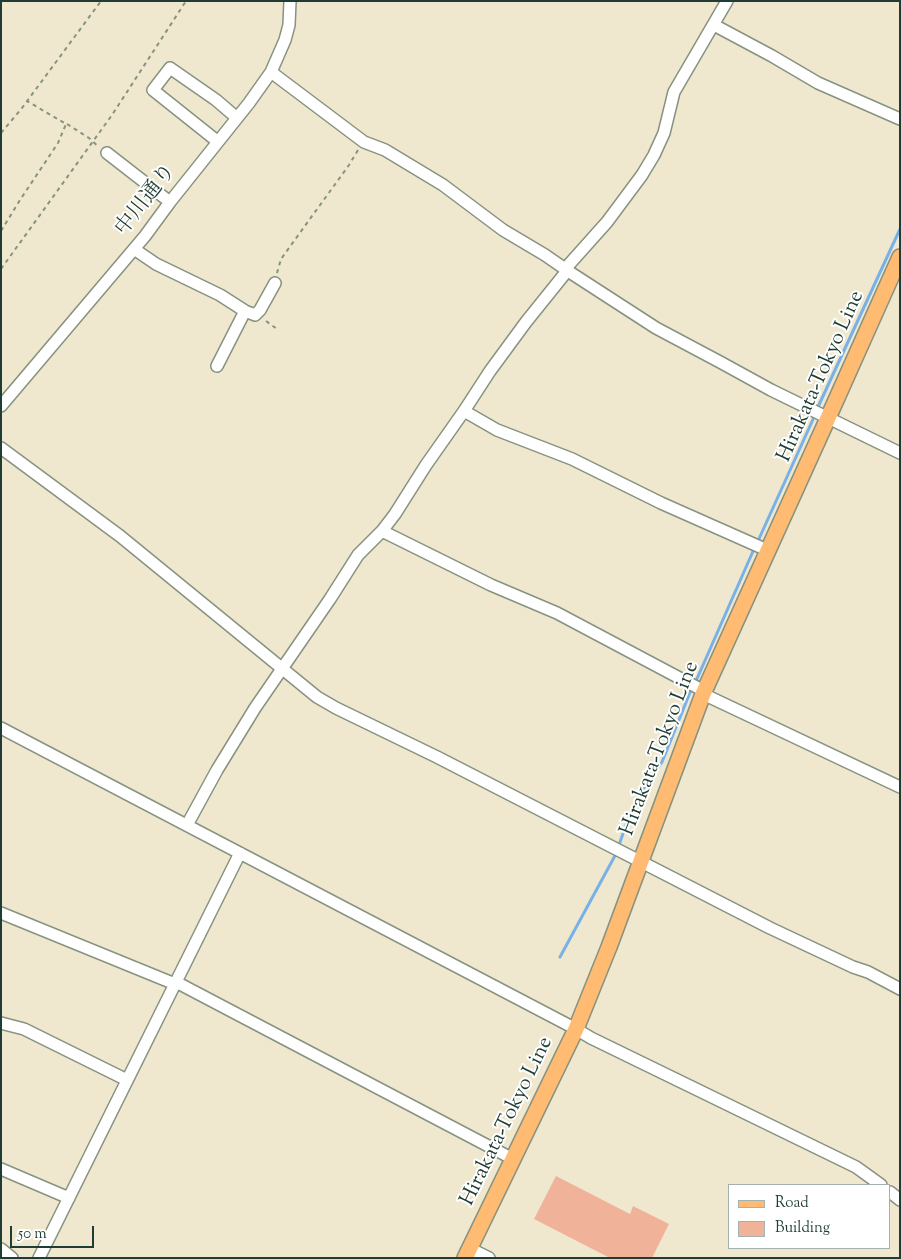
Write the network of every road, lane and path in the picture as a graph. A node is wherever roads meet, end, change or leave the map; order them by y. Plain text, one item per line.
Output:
1 (101, 1) edge
2 (186, 1) edge
3 (290, 1) edge
4 (727, 1) edge
5 (714, 26) junction
6 (271, 72) junction
7 (27, 101) junction
8 (237, 118) junction
9 (900, 120) edge
10 (66, 124) junction
11 (1, 133) edge
12 (218, 141) junction
13 (93, 142) junction
14 (364, 142) junction
15 (97, 145) dead end
16 (107, 153) dead end
17 (170, 202) junction
18 (1, 231) edge
19 (134, 249) junction
20 (900, 256) edge
21 (1, 269) edge
22 (566, 270) junction
23 (275, 283) joint
24 (250, 313) junction
25 (277, 328) dead end
26 (217, 366) dead end
27 (1, 406) edge
28 (464, 411) junction
29 (828, 418) junction
30 (1, 448) edge
31 (900, 453) edge
32 (382, 531) junction
33 (767, 550) junction
34 (282, 668) junction
35 (703, 693) junction
36 (1, 728) edge
37 (900, 787) edge
38 (188, 825) junction
39 (240, 853) junction
40 (640, 861) junction
41 (1, 913) edge
42 (175, 983) junction
43 (900, 989) edge
44 (1, 1023) edge
45 (576, 1029) junction
46 (127, 1080) junction
47 (513, 1160) junction
48 (1, 1169) edge
49 (880, 1184) edge
50 (69, 1198) junction
51 (1, 1249) edge
52 (467, 1253) edge
53 (12, 1258) edge
54 (39, 1258) edge
55 (489, 1258) edge

1 - 7 path
2 - 13 path
3 - 6 street, 中川通り
4 - 5 street
5 - 9 street
5 - 22 street
6 - 8 street, 中川通り
6 - 14 street
7 - 10 path
7 - 11 path
8 - 12 street, 中川通り
8 - 12 street
10 - 13 path
10 - 18 path
12 - 17 street, 中川通り
13 - 15 path
13 - 21 path
14 - 22 street
14 - 23 path
16 - 17 street
17 - 19 street, 中川通り
19 - 24 street
19 - 27 street, 中川通り
20 - 29 main road, Hirakata-Tokyo Line
22 - 28 street
22 - 29 street
23 - 24 street
24 - 25 path
24 - 26 street
28 - 32 street
28 - 33 street
29 - 31 street
29 - 33 main road, Hirakata-Tokyo Line
30 - 34 street
32 - 34 street
32 - 35 street
33 - 35 main road, Hirakata-Tokyo Line
34 - 38 street
34 - 40 street
35 - 37 street
35 - 40 main road, Hirakata-Tokyo Line
36 - 38 street
38 - 39 street
39 - 42 street
39 - 45 street
40 - 43 street
40 - 45 main road, Hirakata-Tokyo Line
41 - 42 street
42 - 46 street
42 - 47 street
44 - 46 street
45 - 47 main road, Hirakata-Tokyo Line
45 - 49 street
46 - 50 street
47 - 52 main road, Hirakata-Tokyo Line
48 - 50 street
50 - 54 street
51 - 53 street
52 - 55 street

